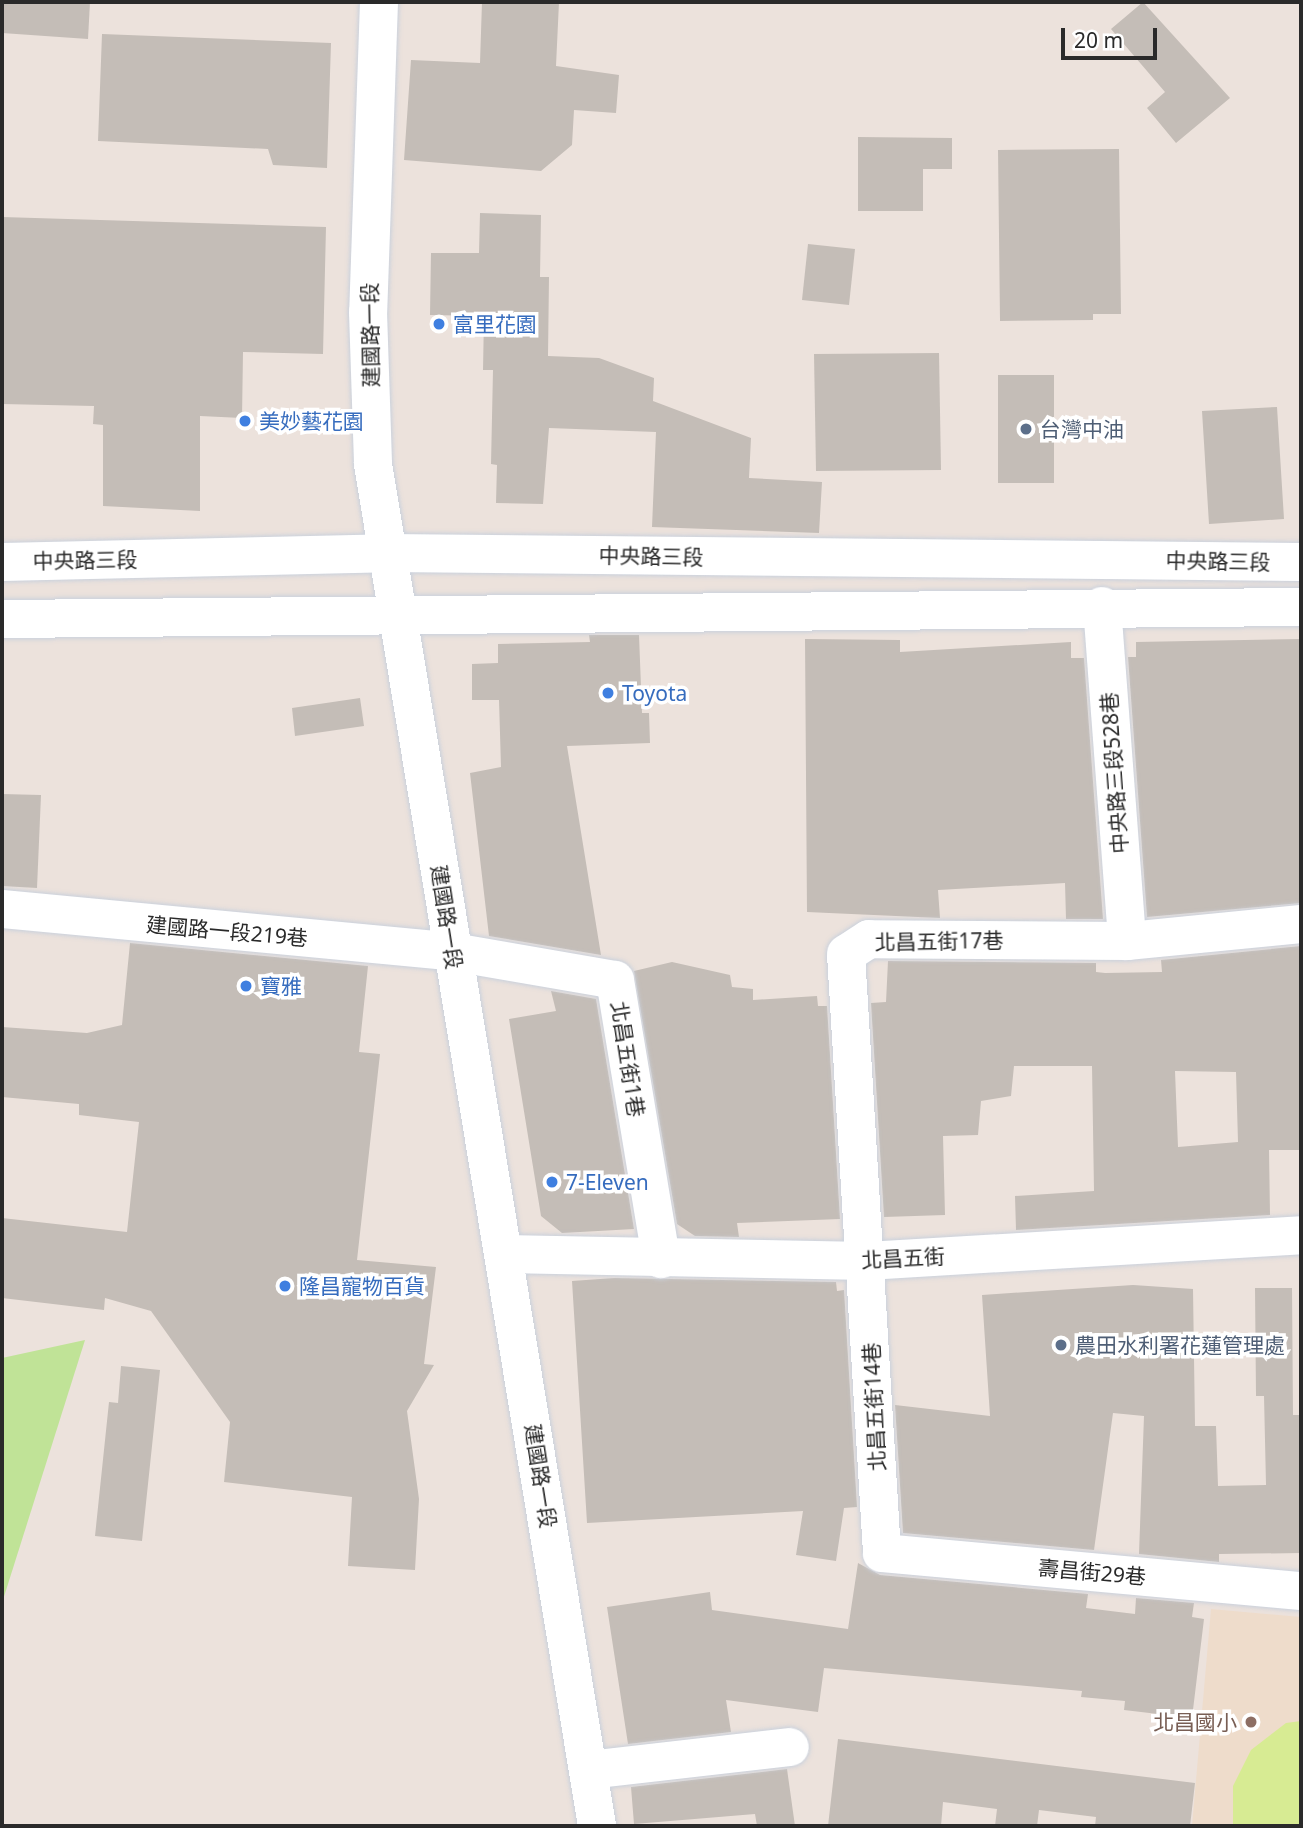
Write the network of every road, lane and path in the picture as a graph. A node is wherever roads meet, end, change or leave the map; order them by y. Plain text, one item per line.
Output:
1 (379, 2) edge
2 (387, 553) junction
3 (2, 562) edge
4 (1301, 562) edge
5 (1102, 606) junction
6 (1301, 607) edge
7 (400, 618) junction
8 (2, 619) edge
9 (2, 909) edge
10 (1301, 924) edge
11 (1127, 941) junction
12 (453, 952) junction
13 (1301, 1235) edge
14 (505, 1254) junction
15 (661, 1259) junction
16 (867, 1261) junction
17 (882, 1553) joint
18 (1301, 1591) edge
19 (790, 1747) dead end
20 (589, 1770) junction
21 (597, 1826) edge

1 - 2 street, 建國路一段
2 - 3 street, 中央路三段
2 - 4 street, 中央路三段
2 - 7 street, 建國路一段
5 - 6 street
5 - 7 street
5 - 11 street, 中央路三段528巷
7 - 8 street
7 - 12 street, 建國路一段
9 - 12 street, 建國路一段219巷
10 - 11 street, 北昌五街17巷
11 - 16 street, 北昌五街17巷
12 - 14 street, 建國路一段
12 - 15 street, 北昌五街1巷
13 - 16 street, 北昌五街
14 - 15 street, 北昌五街
14 - 20 street, 建國路一段
15 - 16 street, 北昌五街
16 - 17 street, 北昌五街14巷
17 - 18 street, 壽昌街29巷
19 - 20 street
20 - 21 street, 建國路一段

